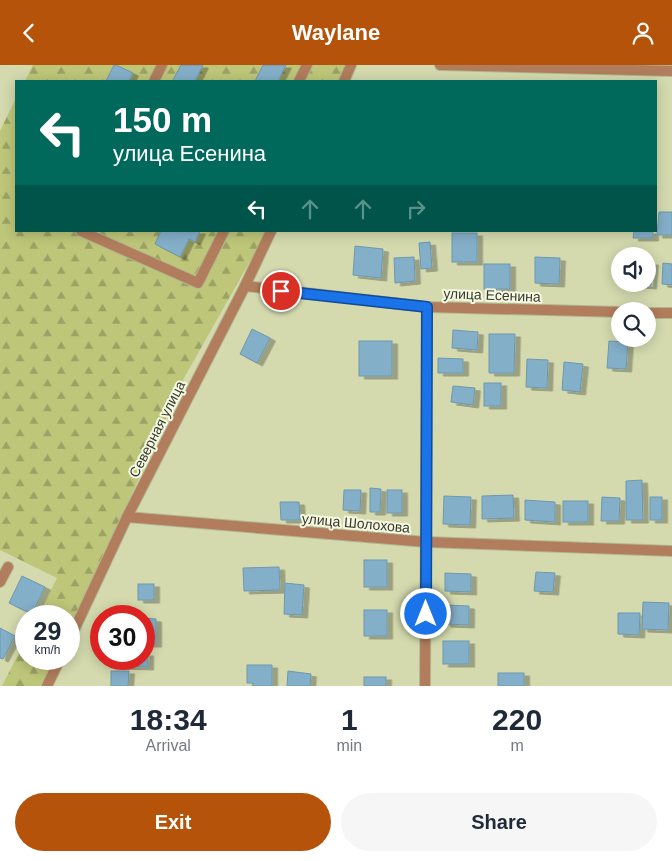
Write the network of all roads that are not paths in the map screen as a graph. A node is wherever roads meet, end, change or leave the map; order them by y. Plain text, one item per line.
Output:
1 (162, 65) edge
2 (307, 65) edge
3 (351, 65) edge
4 (440, 65) edge
5 (672, 71) edge
6 (154, 80) edge
7 (300, 80) edge
8 (344, 80) edge
9 (83, 232) edge
10 (224, 232) edge
11 (271, 232) edge
12 (245, 286) junction
13 (427, 307) junction
14 (611, 312) edge
15 (656, 313) edge
16 (672, 313) edge
17 (127, 517) junction
18 (426, 542) junction
19 (672, 551) edge
20 (8, 567) dead end
21 (0, 582) edge
22 (80, 617) edge
23 (55, 670) edge
24 (47, 686) edge
25 (425, 686) edge

1 - 6 street
2 - 7 street
3 - 8 street
4 - 5 street
9 - 10 street
11 - 12 street, Северная улица
12 - 13 street, улица Есенина
12 - 17 street, Северная улица
13 - 14 street, улица Есенина
13 - 18 street
15 - 16 street
17 - 18 street, улица Шолохова
17 - 22 street, Северная улица
18 - 19 street, улица Шолохова
18 - 25 street
20 - 21 street
23 - 24 street

